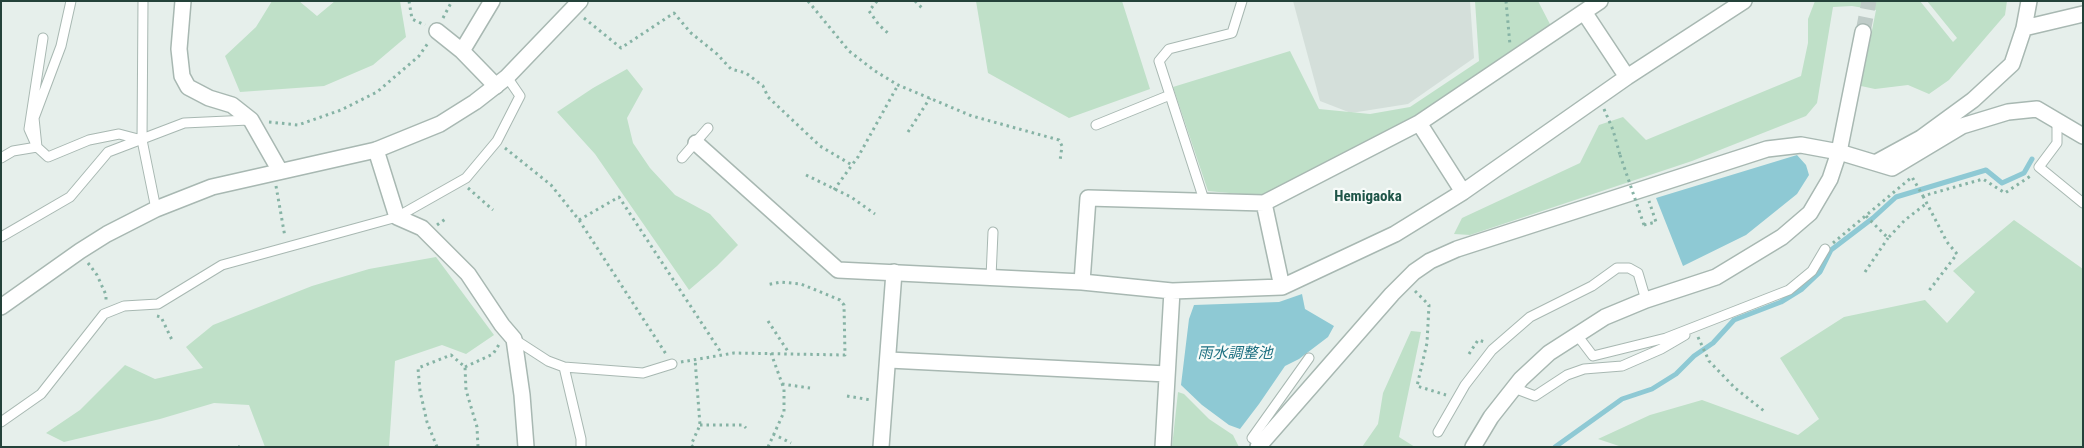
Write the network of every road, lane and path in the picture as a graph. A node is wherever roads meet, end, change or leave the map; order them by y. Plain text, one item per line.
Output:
1 (70, 1) edge
2 (143, 1) edge
3 (183, 1) edge
4 (409, 1) edge
5 (452, 1) edge
6 (492, 1) edge
7 (808, 1) edge
8 (877, 1) edge
9 (915, 1) edge
10 (1242, 1) edge
11 (1506, 1) edge
12 (1600, 1) edge
13 (1744, 1) edge
14 (2029, 1) edge
15 (576, 5) edge
16 (924, 10) dead end
17 (1584, 12) junction
18 (2083, 14) edge
19 (2024, 28) junction
20 (436, 30) junction
21 (1863, 32) tunnel mouth
22 (889, 34) dead end
23 (43, 38) dead end
24 (462, 51) junction
25 (1512, 61) junction
26 (1627, 77) junction
27 (501, 81) junction
28 (898, 85) junction
29 (1170, 96) junction
30 (1599, 97) junction
31 (930, 98) junction
32 (251, 120) junction
33 (2057, 120) junction
34 (1419, 123) junction
35 (1096, 124) dead end
36 (708, 128) dead end
37 (908, 132) dead end
38 (2083, 136) edge
39 (142, 140) junction
40 (497, 141) junction
41 (696, 143) junction
42 (37, 148) junction
43 (376, 150) junction
44 (1839, 152) junction
45 (1, 158) edge
46 (682, 158) dead end
47 (1060, 161) dead end
48 (1877, 162) junction
49 (852, 165) junction
50 (2039, 167) junction
51 (275, 172) junction
52 (806, 176) dead end
53 (460, 182) junction
54 (834, 190) junction
55 (1463, 192) junction
56 (1923, 196) junction
57 (1205, 203) junction
58 (1264, 203) junction
59 (1927, 203) junction
60 (2083, 203) edge
61 (156, 209) junction
62 (493, 210) dead end
63 (1652, 210) dead end
64 (874, 214) dead end
65 (1867, 216) junction
66 (397, 217) junction
67 (579, 220) junction
68 (993, 232) dead end
69 (1, 237) edge
70 (1888, 238) junction
71 (288, 247) junction
72 (1825, 250) joint
73 (80, 251) junction
74 (894, 272) junction
75 (1865, 272) dead end
76 (990, 277) junction
77 (1406, 280) junction
78 (1082, 282) junction
79 (766, 285) dead end
80 (1282, 287) junction
81 (1172, 291) junction
82 (1928, 292) dead end
83 (1646, 300) junction
84 (1, 307) edge
85 (107, 313) junction
86 (768, 321) dead end
87 (1694, 327) junction
88 (1577, 335) junction
89 (510, 336) junction
90 (771, 353) junction
91 (789, 353) junction
92 (722, 354) junction
93 (695, 358) junction
94 (1309, 358) dead end
95 (888, 360) junction
96 (672, 364) junction
97 (464, 367) junction
98 (564, 367) junction
99 (1167, 374) junction
100 (782, 384) junction
101 (810, 388) dead end
102 (1514, 388) junction
103 (847, 396) dead end
104 (1456, 398) junction
105 (885, 402) junction
106 (1764, 412) dead end
107 (1, 422) edge
108 (700, 425) junction
109 (746, 428) dead end
110 (1438, 432) dead end
111 (773, 434) junction
112 (791, 443) dead end
113 (881, 446) edge
114 (1259, 446) edge
115 (437, 447) edge
116 (478, 447) edge
117 (526, 447) edge
118 (581, 447) edge
119 (693, 447) edge
120 (768, 447) edge
121 (888, 447) edge
122 (1163, 447) edge
123 (1473, 447) edge

1 - 42 lane
2 - 39 lane
3 - 32 street
4 - 20 path
5 - 20 path
6 - 24 street
7 - 28 path
8 - 22 path
9 - 16 path
10 - 29 lane
11 - 25 path
12 - 17 street
13 - 26 street
14 - 19 street
15 - 27 street
15 - 49 path
17 - 25 street
17 - 26 street
18 - 19 street
19 - 48 street
20 - 24 street
20 - 32 path
21 - 44 street
23 - 42 lane
24 - 27 street
25 - 34 street
26 - 30 street
27 - 40 lane
27 - 43 street
28 - 31 path
28 - 49 path
29 - 35 lane
29 - 57 lane
30 - 55 street
30 - 63 path, bridge
31 - 37 path
31 - 47 path
32 - 39 lane
32 - 51 street
33 - 38 street
33 - 48 street
33 - 50 lane
34 - 55 street
34 - 58 street
36 - 41 lane
39 - 42 lane
39 - 61 lane
39 - 69 lane
40 - 53 lane
40 - 67 path
41 - 46 lane
41 - 74 street
42 - 45 lane
43 - 51 street
43 - 66 street
44 - 48 street
44 - 77 street
44 - 83 street
49 - 54 path
50 - 56 path
50 - 60 lane
51 - 61 street
51 - 71 path
52 - 54 path
53 - 62 path
53 - 66 lane
54 - 64 path
55 - 80 street
56 - 59 path
56 - 65 path
57 - 58 street
57 - 78 street
58 - 80 street
59 - 70 path
59 - 82 path
61 - 73 street
65 - 70 path
65 - 72 path
66 - 71 lane
66 - 89 street
67 - 92 path
67 - 96 path
68 - 76 lane
70 - 75 path
71 - 85 lane
72 - 87 lane
73 - 84 street
73 - 85 path
74 - 76 street
74 - 95 street
76 - 78 street
77 - 104 path
77 - 114 street
78 - 81 street
79 - 91 path
80 - 81 street
81 - 99 street
83 - 88 street
83 - 104 lane
85 - 107 lane
86 - 91 path
87 - 88 lane
87 - 102 lane
87 - 106 path
88 - 102 street
89 - 97 path
89 - 98 lane
89 - 117 street
90 - 91 path
90 - 92 path
90 - 100 path
92 - 93 path
93 - 96 path
93 - 108 path
94 - 114 lane
95 - 99 street
95 - 105 street
96 - 98 lane
97 - 115 path
97 - 116 path
98 - 118 lane
99 - 122 street
100 - 101 path
100 - 111 path
102 - 123 street
103 - 105 path
104 - 110 lane
105 - 113 street
108 - 109 path
108 - 119 path
111 - 112 path
111 - 120 path
113 - 121 street

